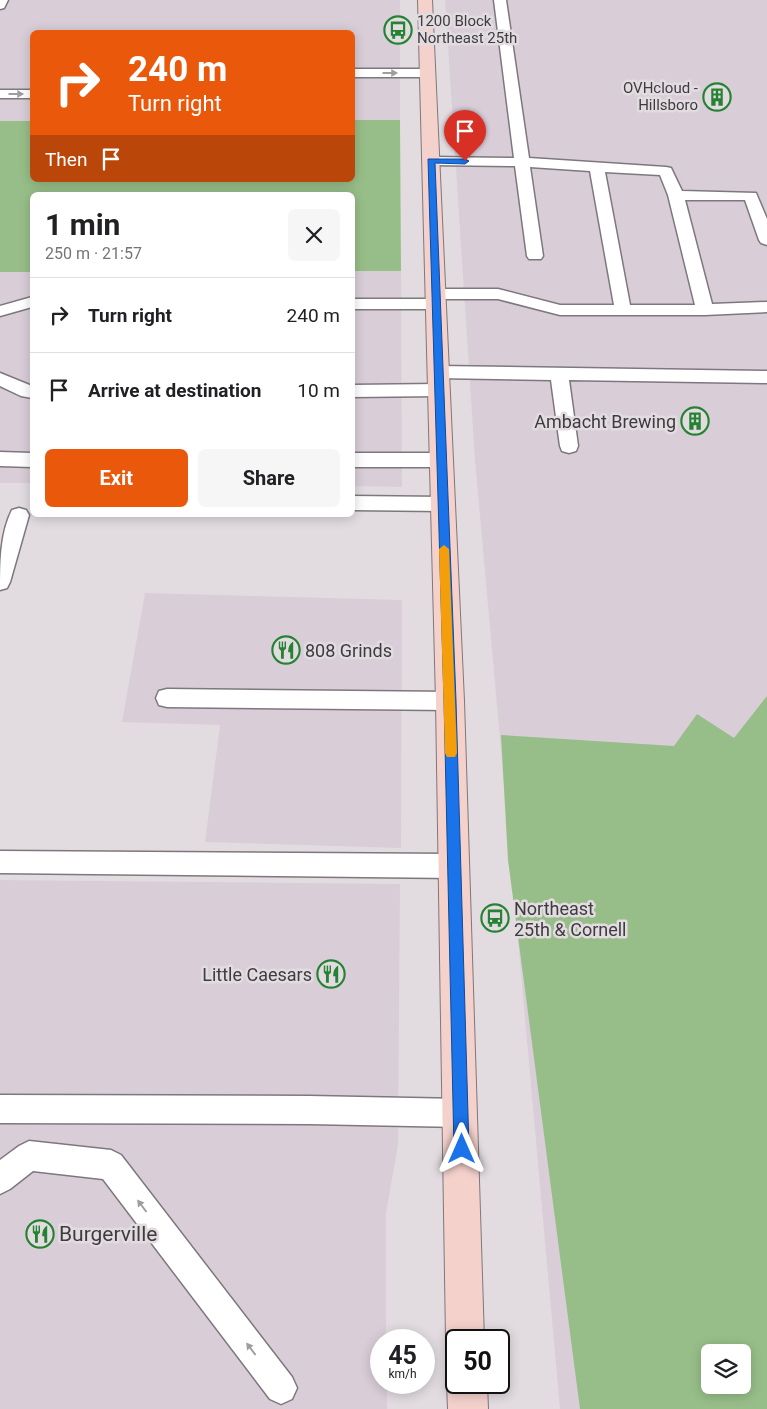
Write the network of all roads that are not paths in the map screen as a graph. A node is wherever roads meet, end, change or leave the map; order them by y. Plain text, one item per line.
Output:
1 (2, 0) edge
2 (424, 0) edge
3 (500, 0) edge
4 (0, 5) edge
5 (427, 73) junction
6 (355, 74) edge
7 (0, 94) edge
8 (30, 94) edge
9 (431, 161) junction
10 (523, 162) junction
11 (597, 168) junction
12 (676, 195) junction
13 (767, 240) edge
14 (535, 256) dead end
15 (435, 299) junction
16 (30, 303) edge
17 (355, 304) edge
18 (767, 307) edge
19 (623, 310) junction
20 (705, 310) junction
21 (0, 311) edge
22 (559, 374) junction
23 (767, 377) edge
24 (0, 379) edge
25 (439, 381) junction
26 (355, 391) edge
27 (30, 392) edge
28 (569, 446) dead end
29 (0, 459) edge
30 (30, 460) edge
31 (355, 460) edge
32 (441, 460) junction
33 (355, 504) edge
34 (443, 504) junction
35 (17, 514) edge
36 (0, 582) edge
37 (167, 698) dead end
38 (450, 701) junction
39 (0, 862) edge
40 (454, 866) junction
41 (0, 1109) edge
42 (461, 1114) junction
43 (0, 1179) edge
44 (466, 1329) edge
45 (281, 1388) dead end
46 (467, 1394) edge
47 (468, 1409) edge

1 - 4 lane
2 - 5 main road
3 - 10 lane
6 -> 5 lane
5 - 9 main road
7 -> 8 lane
9 - 10 lane
9 - 15 main road
10 - 11 lane
10 - 14 lane
11 - 12 lane
11 - 19 lane
12 - 13 lane
12 - 20 lane
15 - 17 lane
15 - 19 lane
15 - 25 main road
16 - 21 lane
18 - 20 lane
19 - 20 lane
22 - 23 lane
22 - 25 lane
22 - 28 lane
24 - 27 lane
25 - 26 lane
25 - 32 main road
29 - 30 lane
31 - 32 lane
32 - 34 main road
33 - 34 lane
34 - 38 main road
35 - 36 lane
37 - 38 lane
38 - 40 main road
39 - 40 lane
40 - 42 main road
41 - 42 lane
42 - 44 main road
45 -> 43 lane
46 - 47 main road

